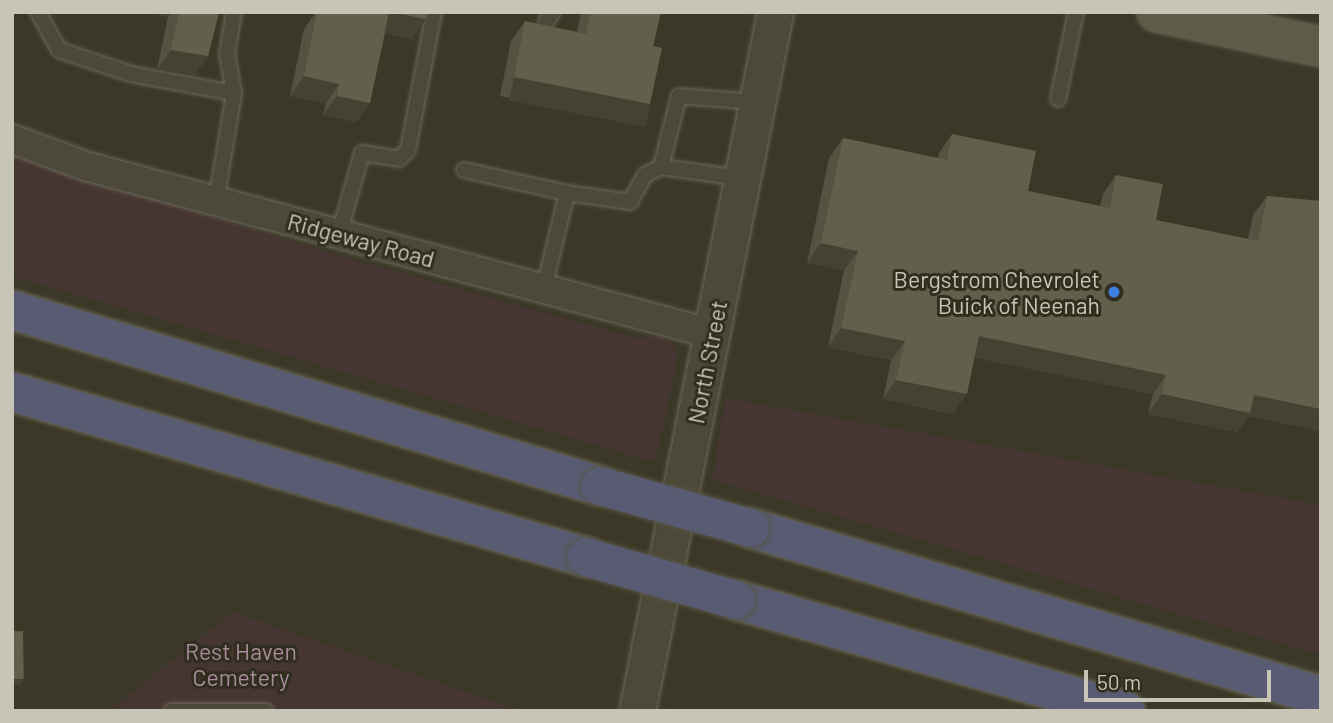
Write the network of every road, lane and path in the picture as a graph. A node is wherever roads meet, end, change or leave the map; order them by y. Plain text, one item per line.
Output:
1 (38, 12) edge
2 (234, 12) edge
3 (434, 12) edge
4 (775, 12) edge
5 (1076, 12) edge
6 (1157, 12) edge
7 (1321, 47) edge
8 (234, 93) junction
9 (1058, 99) dead end
10 (758, 102) junction
11 (12, 139) edge
12 (661, 167) junction
13 (464, 170) dead end
14 (744, 178) junction
15 (567, 193) junction
16 (216, 202) junction
17 (339, 234) junction
18 (544, 289) junction
19 (12, 310) edge
20 (713, 334) junction
21 (12, 391) edge
22 (1321, 696) edge
23 (171, 711) edge
24 (266, 711) edge
25 (637, 711) edge
26 (1125, 711) edge

1 - 8 lane
2 - 8 lane
3 - 17 lane
4 - 10 street, North Street
5 - 9 lane
6 - 7 main road
8 - 16 lane
10 - 12 lane
10 - 14 street, North Street
11 - 16 street, Ridgeway Road
12 - 14 lane
12 - 15 lane
13 - 15 lane
14 - 20 street, North Street
15 - 18 lane
16 - 17 street, Ridgeway Road
17 - 18 street, Ridgeway Road
18 - 20 street, Ridgeway Road
19 - 22 highway, bridge
20 - 25 street, North Street
21 - 26 highway, bridge
23 - 24 lane

